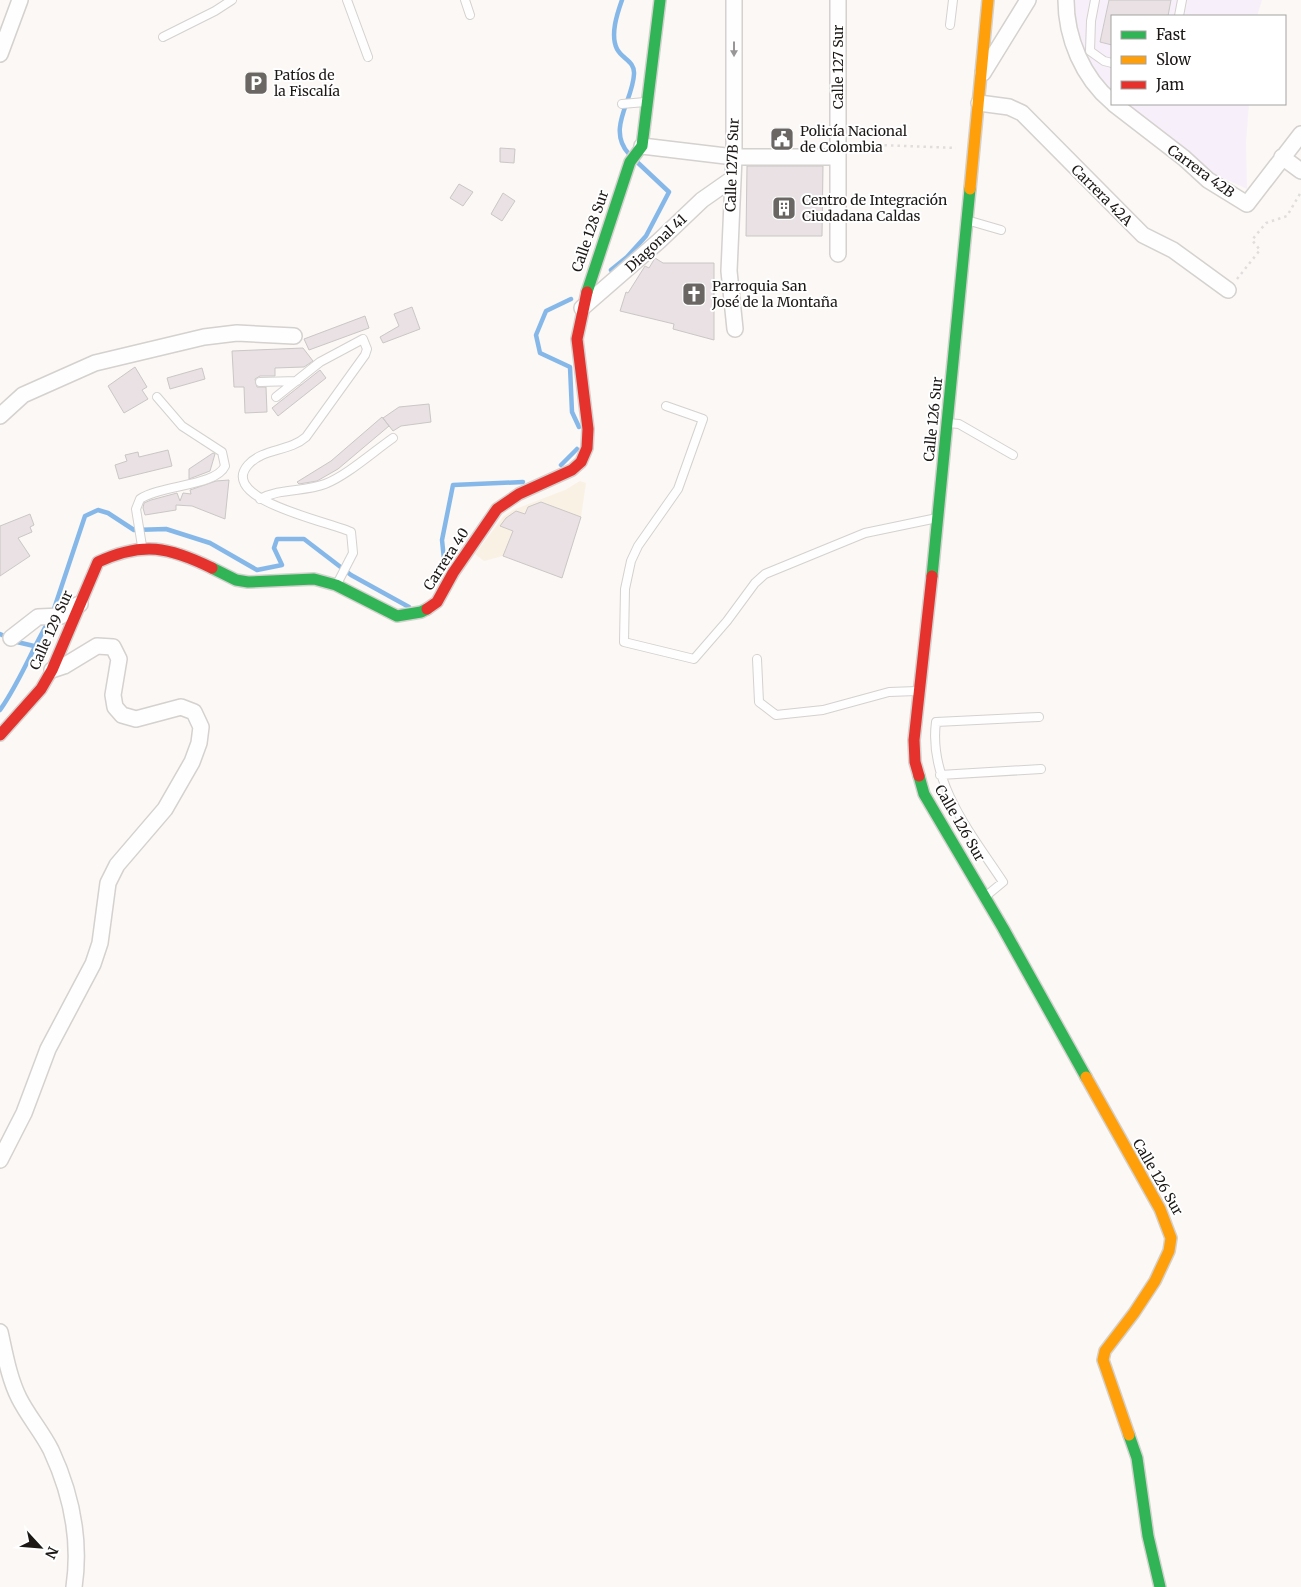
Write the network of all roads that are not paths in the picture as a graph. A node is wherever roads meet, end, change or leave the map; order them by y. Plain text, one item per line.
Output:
1 (20, 0) edge
2 (232, 0) edge
3 (347, 0) edge
4 (465, 0) edge
5 (660, 0) edge
6 (734, 0) edge
7 (838, 0) edge
8 (953, 0) edge
9 (985, 0) edge
10 (1028, 0) edge
11 (1066, 0) edge
12 (1095, 0) edge
13 (1182, 0) edge
14 (470, 15) dead end
15 (1179, 15) edge
16 (950, 25) dead end
17 (163, 37) dead end
18 (0, 54) edge
19 (368, 57) dead end
20 (1111, 63) edge
21 (982, 74) junction
22 (1111, 101) edge
23 (646, 102) junction
24 (626, 103) dead end
25 (979, 103) junction
26 (1116, 105) edge
27 (1301, 134) edge
28 (838, 151) junction
29 (636, 154) junction
30 (734, 156) junction
31 (1281, 159) junction
32 (1301, 171) edge
33 (732, 179) junction
34 (968, 220) junction
35 (1001, 230) dead end
36 (838, 254) dead end
37 (1228, 290) road end
38 (582, 308) junction
39 (734, 329) dead end
40 (294, 336) dead end
41 (297, 381) junction
42 (260, 382) dead end
43 (157, 397) dead end
44 (276, 397) dead end
45 (666, 406) dead end
46 (0, 416) edge
47 (948, 423) junction
48 (393, 438) dead end
49 (1013, 455) dead end
50 (572, 470) joint
51 (260, 499) junction
52 (939, 517) junction
53 (139, 543) junction
54 (339, 582) junction
55 (80, 604) junction
56 (11, 638) dead end
57 (757, 659) dead end
58 (52, 670) junction
59 (919, 690) junction
60 (1038, 717) dead end
61 (0, 735) edge
62 (1041, 769) dead end
63 (940, 775) junction
64 (986, 896) junction
65 (0, 1160) edge
66 (0, 1332) edge
67 (1137, 1458) junction
68 (1148, 1460) dead end
69 (74, 1587) edge
70 (1160, 1587) edge

1 - 18 street
2 - 17 lane
3 - 19 lane
4 - 14 lane
5 - 23 street, Calle 128 Sur
6 -> 30 street, Calle 127B Sur
7 - 28 street, Calle 127 Sur
8 - 16 lane
9 - 21 street, Calle 126 Sur
10 - 21 street
11 - 22 street, Carrera 42B
12 - 20 lane
13 - 15 lane
21 - 25 street, Calle 126 Sur
23 - 24 lane
23 - 29 street, Calle 128 Sur
25 - 34 street, Calle 126 Sur
25 - 37 street, Carrera 42A
26 - 31 street, Carrera 42B
27 - 31 street
28 - 30 street
28 - 36 street, Calle 127 Sur
29 - 30 street
29 - 38 street, Calle 128 Sur
30 - 33 street, Calle 127B Sur
31 - 32 street
33 - 38 street, Diagonal 41
33 - 39 street, Calle 127B Sur
34 - 35 lane
34 - 47 street, Calle 126 Sur
38 - 50 street, Calle 128 Sur
40 - 46 street
41 - 42 lane
41 - 44 lane
41 - 51 lane
43 - 53 lane
45 - 52 lane
47 - 49 lane
47 - 52 street, Calle 126 Sur
48 - 51 lane
50 - 54 street, Carrera 40
51 - 54 lane
52 - 59 street, Calle 126 Sur
53 - 54 street, Carrera 40
53 - 55 street, Calle 129 Sur
55 - 56 street
55 - 58 street, Calle 129 Sur
57 - 59 lane
58 - 61 street, Calle 129 Sur
58 - 65 street
59 - 64 street, Calle 126 Sur
60 - 63 lane
62 - 63 lane
63 - 64 lane
64 - 67 street, Calle 126 Sur
66 - 69 street
67 - 68 lane
67 - 70 street, Calle 126 Sur

